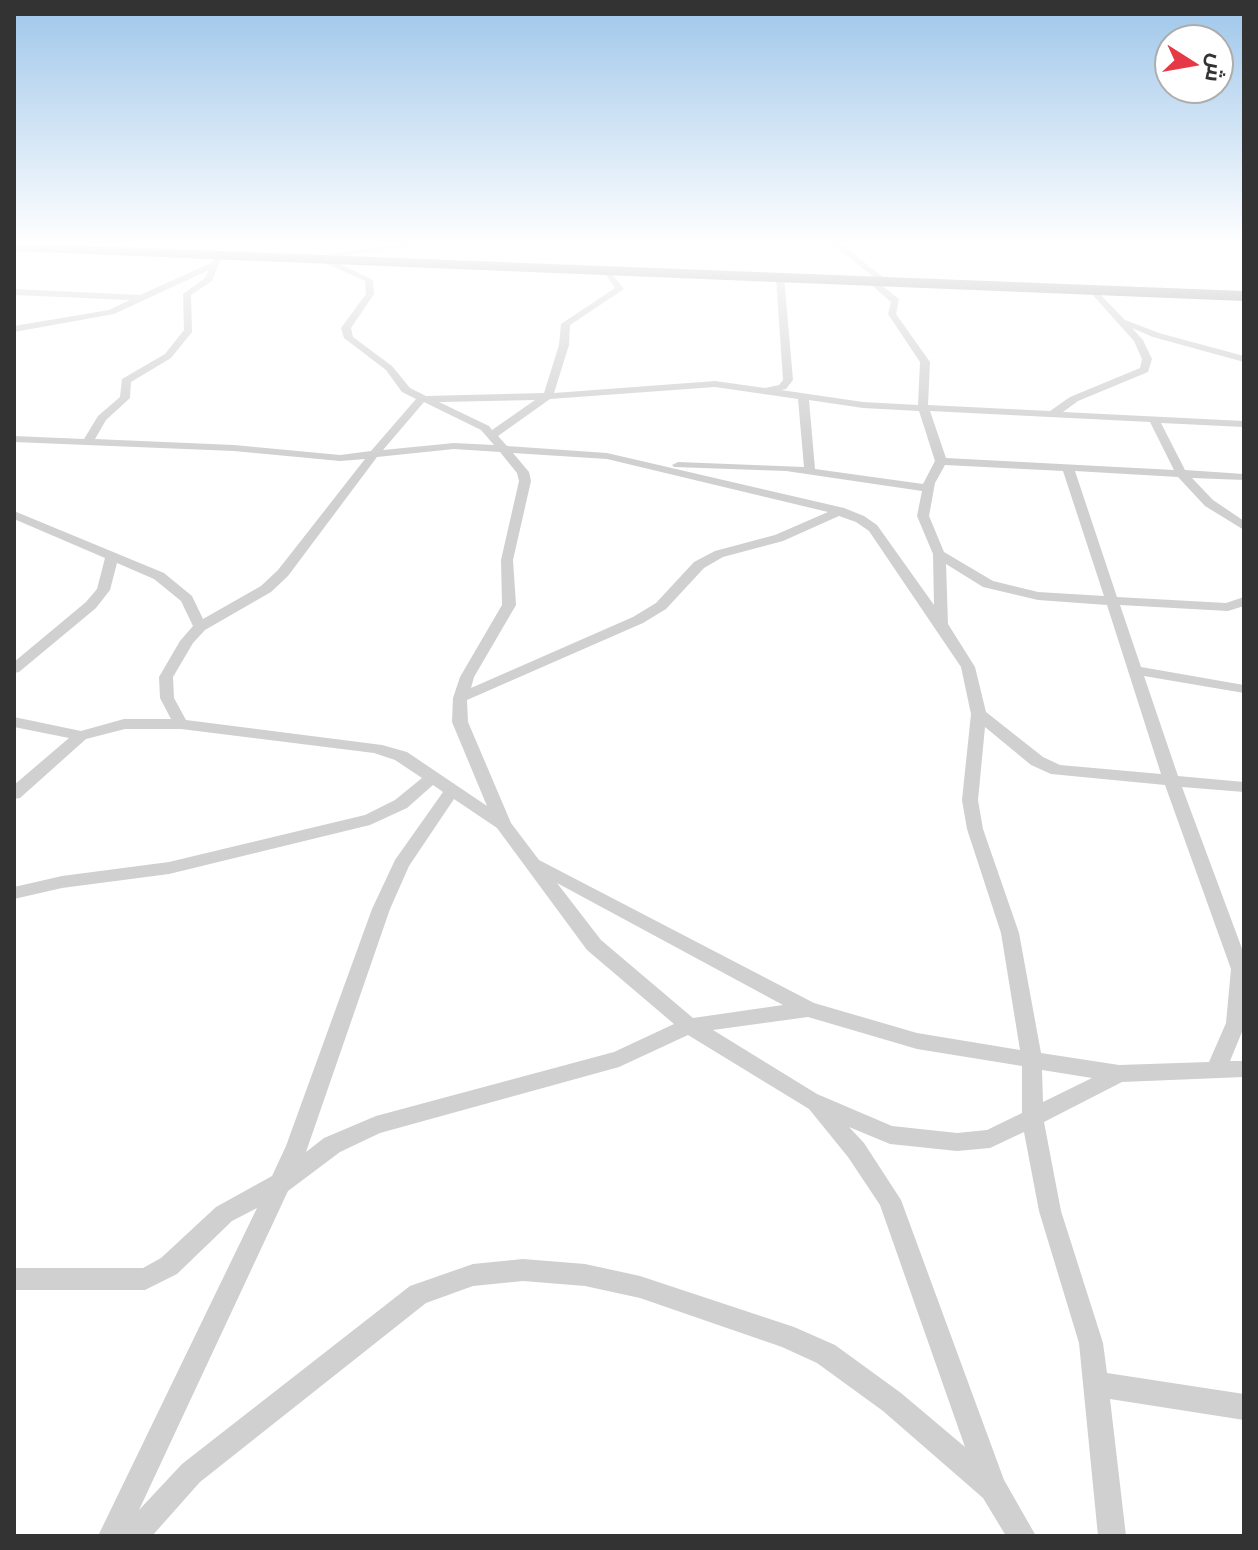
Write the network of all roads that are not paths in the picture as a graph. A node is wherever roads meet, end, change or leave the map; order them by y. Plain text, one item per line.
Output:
1 (96, 315) edge
2 (188, 315) edge
3 (358, 315) edge
4 (579, 315) edge
5 (783, 315) edge
6 (893, 315) edge
7 (1117, 315) edge
8 (1122, 320) junction
9 (14, 329) edge
10 (1244, 359) edge
11 (769, 390) junction
12 (548, 396) junction
13 (803, 396) junction
14 (421, 399) junction
15 (923, 407) junction
16 (1053, 414) junction
17 (1154, 420) junction
18 (1244, 424) edge
19 (491, 436) junction
20 (14, 439) edge
21 (88, 441) junction
22 (504, 450) junction
23 (372, 457) junction
24 (941, 461) junction
25 (644, 464) junction
26 (1068, 468) junction
27 (810, 471) junction
28 (1181, 473) junction
29 (1244, 477) edge
30 (927, 488) junction
31 (840, 511) junction
32 (14, 515) edge
33 (1244, 526) edge
34 (939, 554) junction
35 (112, 556) junction
36 (1112, 600) junction
37 (1244, 601) edge
38 (941, 625) junction
39 (200, 627) junction
40 (14, 669) edge
41 (1135, 670) junction
42 (1244, 689) edge
43 (460, 698) junction
44 (979, 714) junction
45 (14, 722) edge
46 (181, 724) junction
47 (81, 736) junction
48 (1172, 782) junction
49 (442, 784) junction
50 (1244, 787) edge
51 (14, 794) edge
52 (503, 825) junction
53 (534, 863) junction
54 (14, 893) edge
55 (1242, 968) edge
56 (808, 1009) junction
57 (689, 1026) junction
58 (1032, 1060) junction
59 (1216, 1069) junction
60 (1244, 1069) edge
61 (1119, 1074) junction
62 (810, 1100) junction
63 (1033, 1120) junction
64 (279, 1184) junction
65 (14, 1279) edge
66 (1097, 1384) junction
67 (1244, 1407) edge
68 (993, 1488) junction
69 (112, 1536) edge
70 (133, 1536) edge
71 (1022, 1536) edge
72 (1112, 1536) edge

1 - 9 street
2 - 21 street
3 - 14 street
4 - 12 street
5 - 11 street
6 - 15 street
7 - 8 street
8 - 10 street
8 - 16 street
11 - 12 street
11 - 13 street
12 - 14 street
12 - 19 street
13 - 15 street
13 - 27 street
14 - 19 street
14 - 23 street
15 - 16 street
15 - 24 street
16 - 17 street
17 - 18 street
17 - 28 street
19 - 22 street
20 - 21 street
21 - 23 street
22 - 23 street
22 - 25 street
22 - 43 street
23 - 39 street
24 - 26 street
24 - 30 street
25 - 27 street
25 - 31 street
26 - 28 street
26 - 36 street
27 - 30 street
28 - 29 street
28 - 33 street
30 - 34 street
31 - 38 street
31 - 43 street
32 - 35 street
34 - 36 street
34 - 38 street
35 - 39 street
35 - 40 street
36 - 37 street
36 - 41 street
38 - 44 street
39 - 46 street
41 - 42 street
41 - 48 street
43 - 52 street
44 - 48 street
44 - 58 street
45 - 47 street
46 - 47 street
46 - 49 street
47 - 51 street
48 - 50 street
48 - 55 street
49 - 52 street
49 - 54 street
49 - 64 street
52 - 53 street
53 - 56 street
53 - 57 street
55 - 59 street
56 - 57 street
56 - 58 street
57 - 62 street
57 - 64 street
58 - 61 street
58 - 63 street
59 - 60 street
59 - 61 street
61 - 63 street
62 - 63 street
62 - 68 street
63 - 66 street
64 - 65 street
64 - 69 street
66 - 67 street
66 - 72 street
68 - 70 street
68 - 71 street

